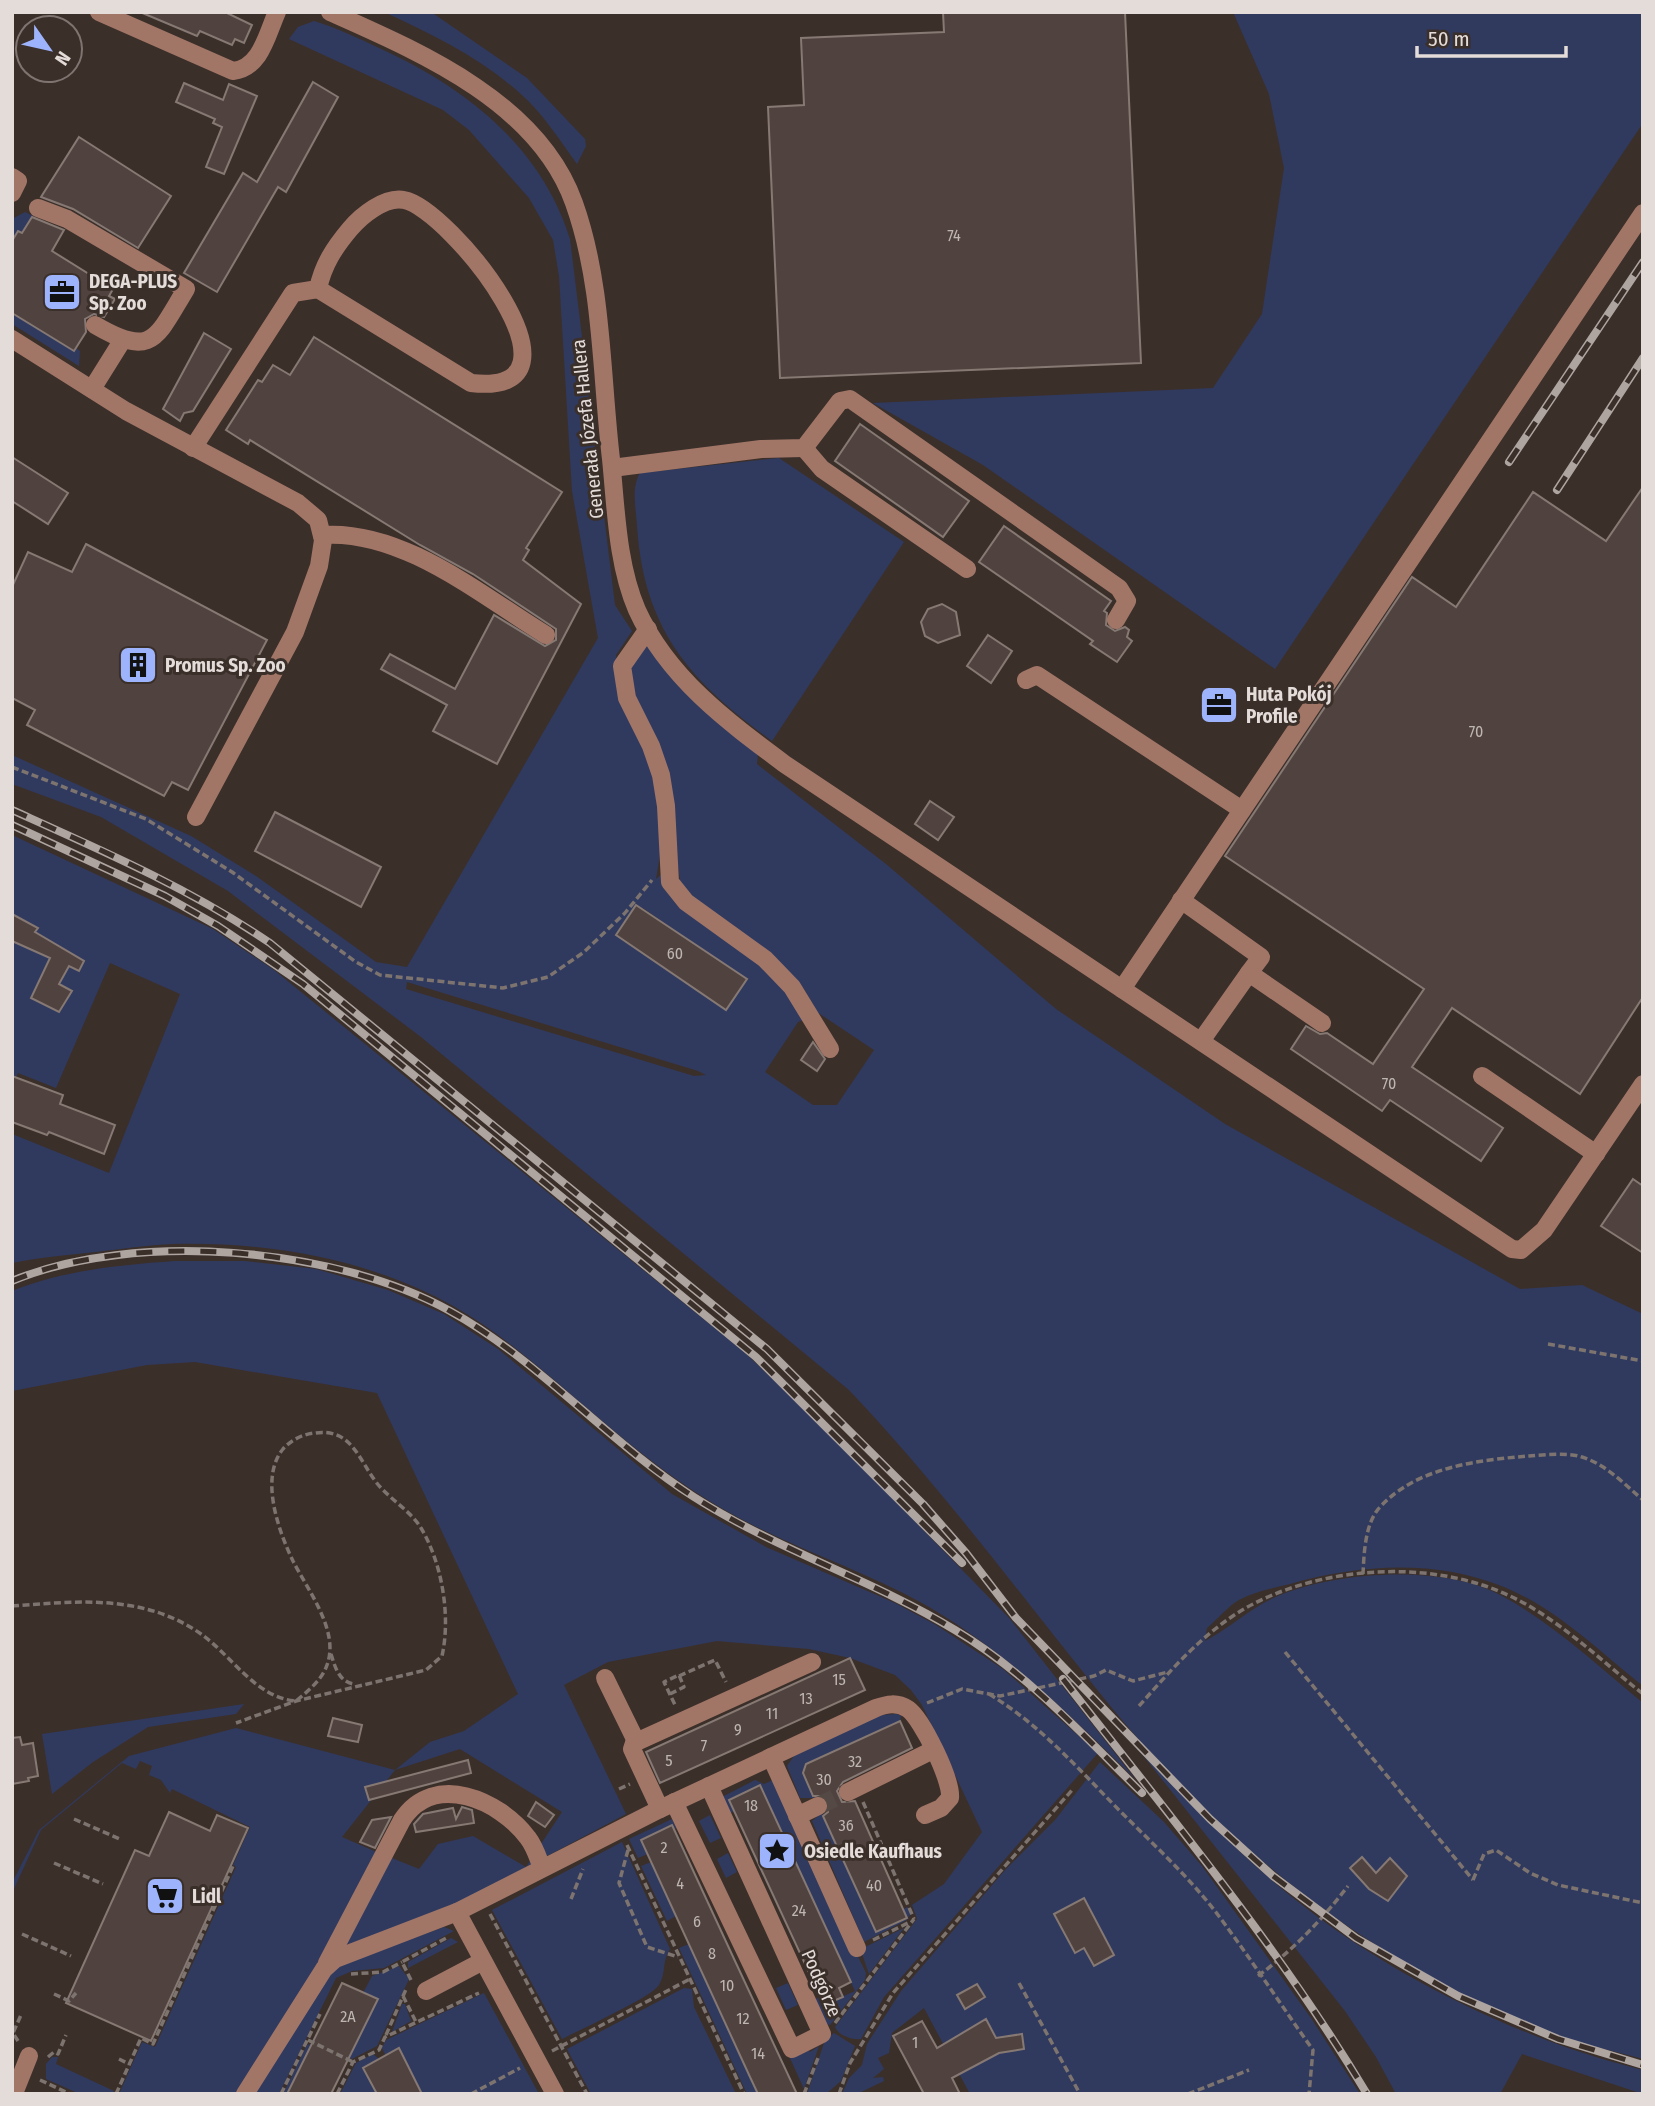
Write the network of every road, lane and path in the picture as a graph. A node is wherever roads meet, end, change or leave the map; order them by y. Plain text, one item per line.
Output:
1 (99, 12) edge
2 (277, 12) edge
3 (330, 12) edge
4 (12, 177) edge
5 (12, 193) edge
6 (38, 208) dead end
7 (1643, 213) edge
8 (318, 289) junction
9 (95, 324) dead end
10 (12, 339) edge
11 (122, 341) junction
12 (92, 389) junction
13 (804, 447) junction
14 (193, 448) junction
15 (612, 467) junction
16 (321, 536) junction
17 (967, 569) dead end
18 (1116, 620) dead end
19 (648, 629) junction
20 (546, 635) dead end
21 (1026, 680) dead end
22 (12, 768) edge
23 (1242, 810) junction
24 (195, 817) dead end
25 (668, 859) junction
26 (1181, 900) junction
27 (1249, 973) junction
28 (1122, 989) junction
29 (1322, 1023) dead end
30 (1201, 1041) junction
31 (830, 1049) dead end
32 (1482, 1076) dead end
33 (1643, 1084) edge
34 (1596, 1154) junction
35 (1548, 1344) dead end
36 (1643, 1361) edge
37 (1643, 1500) edge
38 (1363, 1574) junction
39 (12, 1606) edge
40 (330, 1650) junction
41 (1285, 1652) dead end
42 (812, 1662) dead end
43 (1170, 1672) junction
44 (679, 1676) junction
45 (605, 1678) dead end
46 (360, 1685) junction
47 (670, 1694) junction
48 (989, 1694) junction
49 (1643, 1694) edge
50 (733, 1697) junction
51 (296, 1701) junction
52 (1139, 1706) dead end
53 (908, 1709) junction
54 (682, 1720) junction
55 (236, 1723) dead end
56 (636, 1741) junction
57 (933, 1750) junction
58 (771, 1757) junction
59 (709, 1786) junction
60 (853, 1789) joint
61 (1073, 1789) dead end
62 (667, 1806) junction
63 (818, 1806) tunnel mouth
64 (925, 1815) dead end
65 (797, 1816) junction
66 (74, 1819) dead end
67 (620, 1829) junction
68 (122, 1840) dead end
69 (628, 1848) junction
70 (54, 1863) dead end
71 (233, 1866) dead end
72 (584, 1866) dead end
73 (542, 1868) junction
74 (103, 1884) dead end
75 (1348, 1886) dead end
76 (571, 1899) dead end
77 (1643, 1903) edge
78 (487, 1909) dead end
79 (457, 1912) junction
80 (914, 1919) junction
81 (22, 1934) dead end
82 (857, 1948) junction
83 (71, 1956) dead end
84 (679, 1957) junction
85 (483, 1961) junction
86 (402, 1962) dead end
87 (324, 1969) junction
88 (1258, 1976) junction
89 (344, 1978) dead end
90 (870, 1978) junction
91 (690, 1979) junction
92 (1019, 1983) dead end
93 (498, 1987) junction
94 (426, 1991) dead end
95 (76, 1993) dead end
96 (54, 1994) dead end
97 (403, 1996) dead end
98 (324, 2005) dead end
99 (21, 2014) dead end
100 (416, 2022) junction
101 (830, 2030) dead end
102 (66, 2035) dead end
103 (308, 2040) junction
104 (562, 2046) junction
105 (821, 2048) dead end
106 (31, 2054) junction
107 (119, 2059) dead end
108 (536, 2059) junction
109 (353, 2062) junction
110 (129, 2064) junction
111 (1249, 2070) dead end
112 (16, 2091) edge
113 (116, 2094) edge
114 (245, 2094) edge
115 (281, 2094) edge
116 (337, 2094) edge
117 (471, 2094) edge
118 (555, 2094) edge
119 (587, 2094) edge
120 (744, 2094) edge
121 (804, 2094) edge
122 (839, 2094) edge
123 (1080, 2094) edge
124 (1188, 2094) edge
125 (1309, 2094) edge

1 - 2 street
3 - 15 street, Generała Józefa Hallera
4 - 5 street
6 - 11 street
7 - 23 street
8 - 8 street
8 - 14 street
9 - 11 street
10 - 12 street
11 - 12 street
12 - 14 street
13 - 15 street
13 - 17 street
13 - 18 street
14 - 16 street
15 - 19 street, Generała Józefa Hallera
16 - 20 street
16 - 24 street
19 - 25 street
19 - 28 street, Generała Józefa Hallera
21 - 23 street
22 - 25 path
23 - 26 street
25 - 31 street
26 - 27 street
26 - 28 street
27 - 29 street
27 - 30 street
28 - 30 street, Generała Józefa Hallera
30 - 34 street, Generała Józefa Hallera
32 - 34 street
33 - 34 street, Generała Józefa Hallera
35 - 36 path
37 - 38 path
38 - 43 path
38 - 49 path
39 - 51 path
40 - 46 path
40 - 46 path
40 - 51 path
41 - 77 path
42 - 50 street
43 - 48 path
43 - 52 path
44 - 47 path
44 - 47 path
44 - 50 path
45 - 56 street
46 - 51 path
47 - 54 path
48 - 53 path
48 - 88 path
50 - 54 street
51 - 55 path
53 - 57 street
53 - 58 street
54 - 56 street
56 - 62 street
57 - 60 street
57 - 64 street
58 - 59 street
58 - 65 street
59 - 62 street
59 - 62 street, Podgórze
60 - 80 path
61 - 122 path
62 - 67 street
63 - 65 street
65 - 82 street
66 - 68 path
67 - 69 path
67 - 73 street
69 - 84 path
69 - 84 path
70 - 74 path
71 - 110 path
72 - 76 path
73 - 79 street
73 - 87 street
75 - 88 path
78 - 104 path
79 - 85 street
79 - 87 street
80 - 82 path
80 - 90 path
81 - 83 path
82 - 90 path
84 - 91 path
85 - 93 street
85 - 94 street
86 - 89 path
87 - 114 street
88 - 125 path
90 - 101 path
91 - 104 path
91 - 120 path
92 - 123 path
93 - 100 path
93 - 108 street
95 - 96 path
97 - 100 path
98 - 103 path
99 - 106 path
100 - 109 path
102 - 106 path
103 - 109 path
103 - 115 path
104 - 108 path
104 - 119 path
105 - 121 path
106 - 112 street
107 - 110 path
108 - 117 path
108 - 118 street
109 - 116 path
110 - 113 path
111 - 124 path

